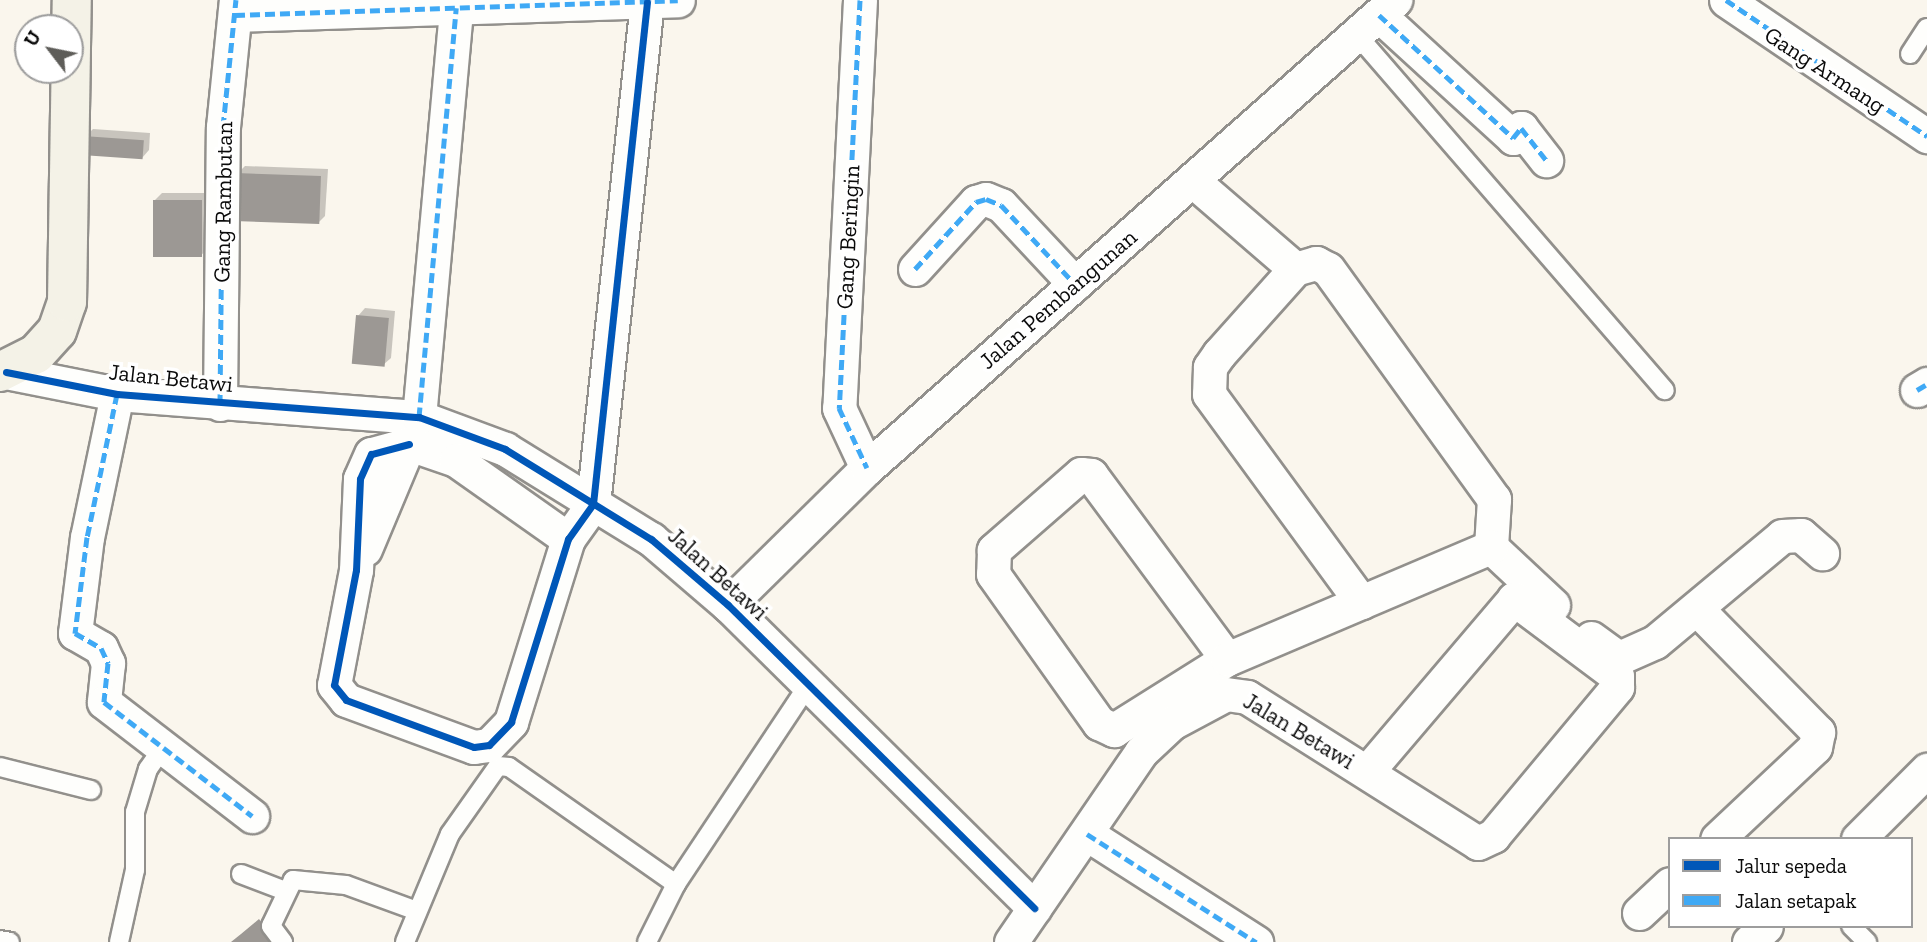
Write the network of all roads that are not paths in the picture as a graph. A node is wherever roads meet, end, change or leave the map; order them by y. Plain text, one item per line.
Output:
1 (72, 0) edge
2 (860, 0) edge
3 (1726, 0) edge
4 (662, 1) edge
5 (235, 8) edge
6 (456, 8) junction
7 (1377, 17) edge
8 (1927, 28) edge
9 (1910, 54) dead end
10 (1927, 135) edge
11 (1546, 160) dead end
12 (1192, 180) junction
13 (915, 269) dead end
14 (1295, 270) junction
15 (1075, 284) junction
16 (3, 372) edge
17 (1665, 390) dead end
18 (117, 394) junction
19 (219, 404) junction
20 (414, 431) junction
21 (867, 468) junction
22 (593, 503) junction
23 (568, 539) junction
24 (1491, 547) junction
25 (1822, 553) dead end
26 (1361, 602) junction
27 (727, 605) junction
28 (1698, 609) junction
29 (1227, 659) junction
30 (808, 685) junction
31 (164, 747) junction
32 (0, 767) edge
33 (1927, 770) edge
34 (1367, 772) junction
35 (91, 790) dead end
36 (252, 816) dead end
37 (1087, 834) junction
38 (1719, 837) edge
39 (1860, 837) edge
40 (241, 874) dead end
41 (676, 884) junction
42 (1668, 886) edge
43 (283, 890) junction
44 (1034, 908) junction
45 (417, 911) junction
46 (1639, 913) dead end
47 (1764, 928) edge
48 (1853, 928) edge
49 (0, 940) edge
50 (10, 942) edge
51 (119, 942) edge
52 (283, 942) edge
53 (405, 942) edge
54 (647, 942) edge
55 (1011, 942) edge
56 (1256, 942) edge
57 (1749, 942) edge
58 (1867, 942) edge

1 - 16 main road
2 - 21 street, Gang Beringin
3 - 10 street, Gang Armang
4 - 6 street
4 - 22 street
5 - 6 street
5 - 19 street, Gang Rambutan
6 - 20 street
7 - 11 street
7 - 12 street, Jalan Pembangunan
7 - 17 lane
8 - 9 lane
12 - 14 street
12 - 15 street, Jalan Pembangunan
13 - 15 street
14 - 24 street
14 - 26 street
15 - 21 street, Jalan Pembangunan
16 - 18 street, Jalan Betawi
18 - 19 street, Jalan Betawi
18 - 31 street
19 - 20 street, Jalan Betawi
20 - 22 street, Jalan Betawi
20 - 23 street
20 - 23 street
21 - 27 street, Jalan Pembangunan
22 - 23 street
22 - 27 street, Jalan Betawi
24 - 26 street
24 - 28 street
25 - 28 street
26 - 29 street
27 - 30 street, Jalan Betawi
28 - 38 street
29 - 29 street
30 - 41 lane
30 - 44 street, Jalan Betawi
31 - 36 street
31 - 51 lane
32 - 35 lane
33 - 39 street
34 - 34 street, Jalan Betawi
34 - 37 street, Jalan Betawi
37 - 44 street, Jalan Betawi
37 - 56 street
40 - 43 lane
41 - 45 lane
41 - 54 lane
42 - 46 street
43 - 45 lane
43 - 52 lane
44 - 55 street, Jalan Betawi
45 - 53 lane
47 - 57 street
48 - 58 lane
49 - 50 lane

